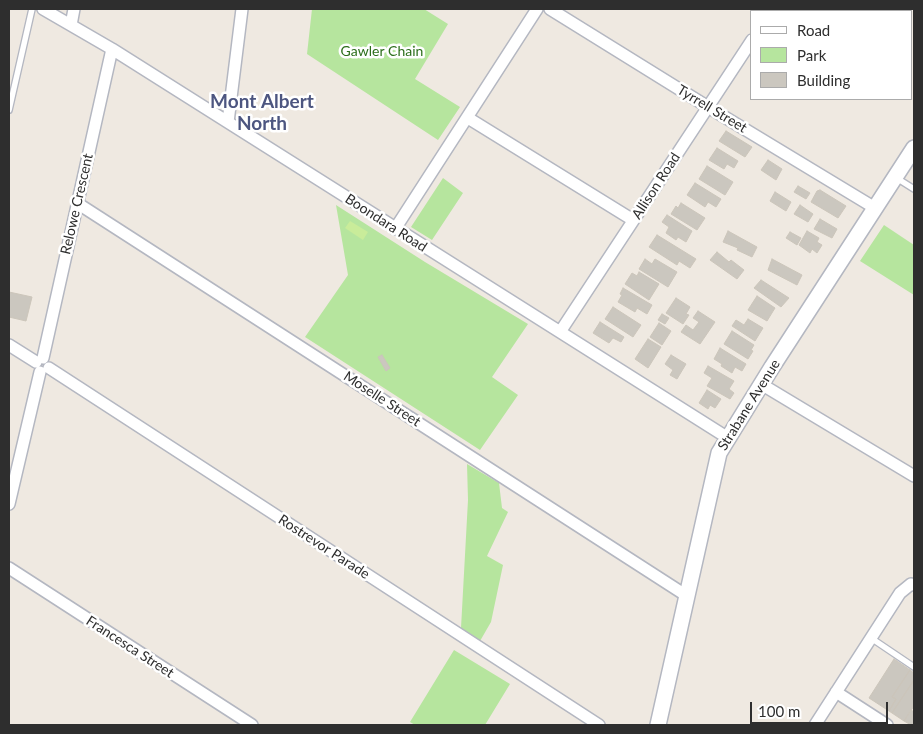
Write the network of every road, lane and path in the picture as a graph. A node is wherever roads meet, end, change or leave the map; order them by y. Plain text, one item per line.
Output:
1 (32, 9) edge
2 (43, 9) edge
3 (74, 9) edge
4 (242, 9) edge
5 (537, 9) edge
6 (550, 9) edge
7 (71, 25) junction
8 (750, 43) edge
9 (112, 49) junction
10 (708, 107) junction
11 (9, 110) edge
12 (468, 118) junction
13 (228, 122) junction
14 (914, 148) edge
15 (895, 177) junction
16 (914, 189) edge
17 (77, 203) junction
18 (875, 208) junction
19 (634, 220) junction
20 (395, 229) junction
21 (560, 332) junction
22 (9, 344) edge
23 (42, 365) junction
24 (762, 384) junction
25 (728, 438) junction
26 (914, 476) edge
27 (9, 504) edge
28 (9, 568) edge
29 (914, 584) edge
30 (687, 596) junction
31 (871, 638) junction
32 (914, 667) edge
33 (836, 692) junction
34 (252, 725) edge
35 (599, 725) edge
36 (658, 725) edge
37 (815, 725) edge
38 (887, 725) edge

1 - 11 lane
2 - 7 street, Boondara Road
3 - 7 street
4 - 13 street
5 - 12 street
6 - 10 street, Tyrrell Street
7 - 9 street, Boondara Road
8 - 10 street, Allison Road
9 - 13 street, Boondara Road
9 - 17 street, Relowe Crescent
10 - 18 street, Tyrrell Street
10 - 19 street, Allison Road
12 - 19 street
12 - 20 street
13 - 20 street, Boondara Road
14 - 15 street, Strabane Avenue
15 - 16 lane
15 - 18 street, Strabane Avenue
17 - 23 street, Relowe Crescent
17 - 30 street, Moselle Street
18 - 24 street, Strabane Avenue
19 - 21 street, Allison Road
20 - 21 street, Boondara Road
21 - 25 street, Boondara Road
22 - 23 street, Rostrevor Parade
23 - 27 street, Relowe Crescent
23 - 35 street, Rostrevor Parade
24 - 25 street, Strabane Avenue
24 - 26 street
25 - 30 street, Strabane Avenue
28 - 34 street, Francesca Street
29 - 31 street
30 - 36 street, Strabane Avenue
31 - 32 lane
31 - 33 street
33 - 37 street
33 - 38 street

